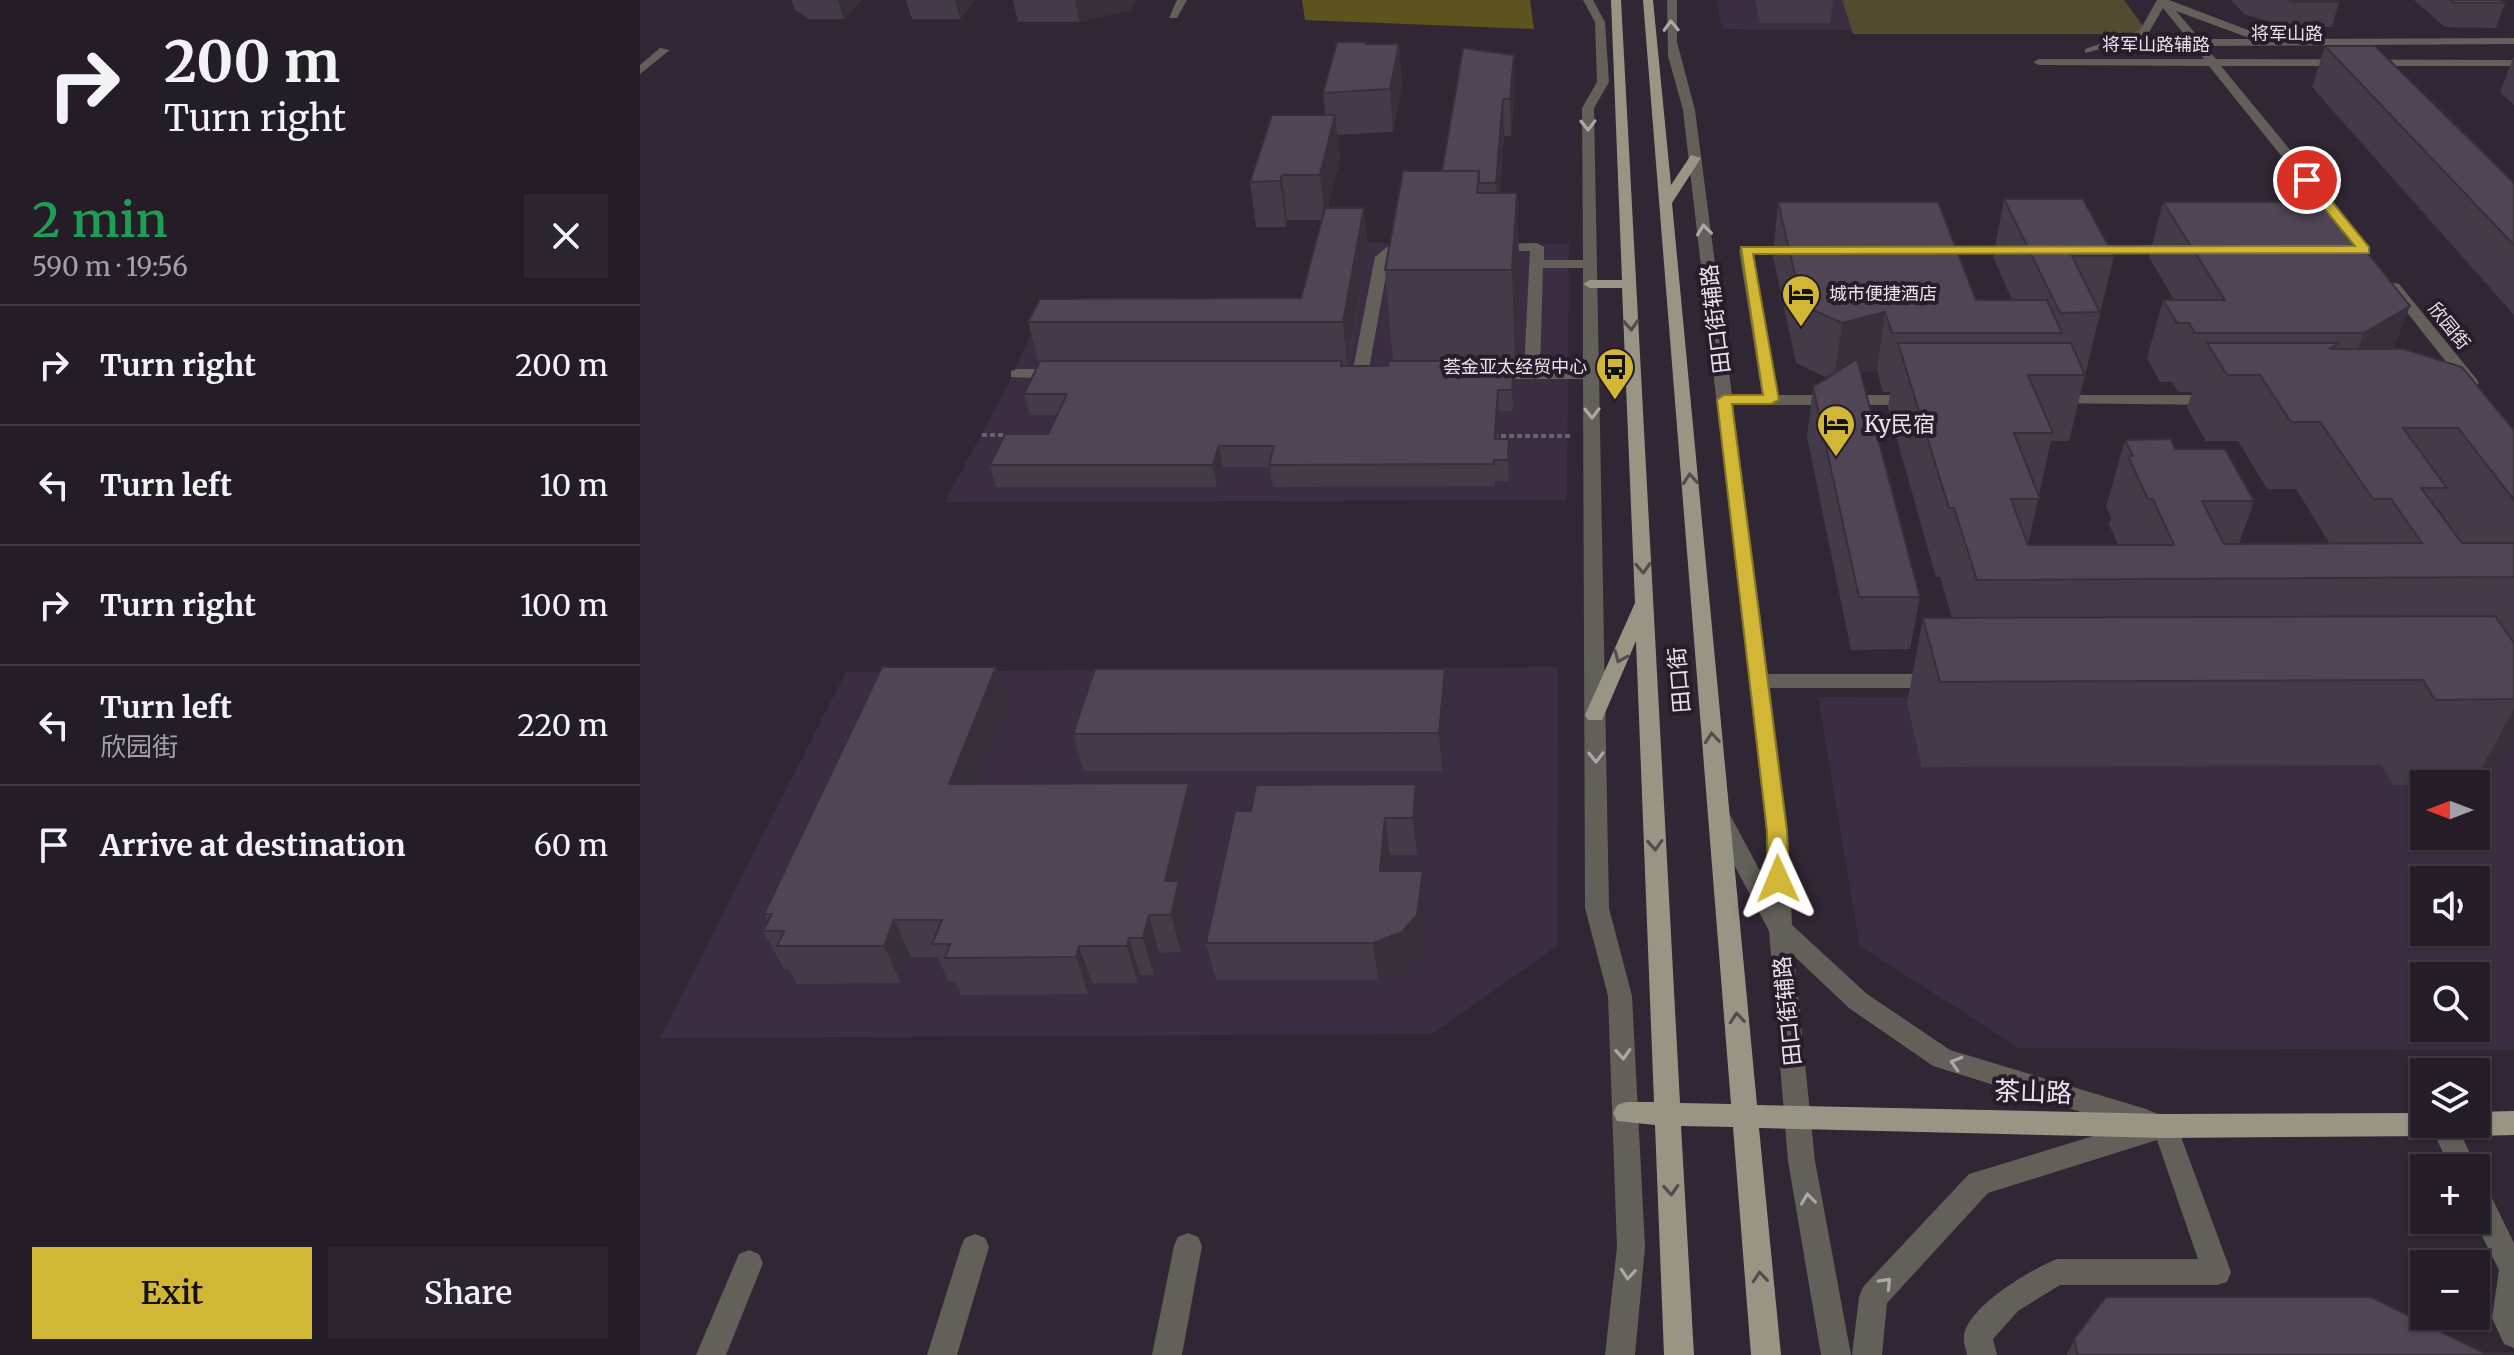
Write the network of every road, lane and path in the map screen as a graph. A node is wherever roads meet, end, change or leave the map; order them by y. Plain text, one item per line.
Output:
1 (1182, 0) edge
2 (1588, 0) edge
3 (1616, 0) edge
4 (1648, 0) edge
5 (1672, 0) edge
6 (2162, 0) edge
7 (1173, 16) dead end
8 (2291, 41) junction
9 (2401, 41) junction
10 (2514, 41) edge
11 (2119, 43) junction
12 (664, 50) dead end
13 (2089, 51) dead end
14 (2204, 52) junction
15 (2478, 52) junction
16 (2514, 52) edge
17 (2039, 62) dead end
18 (2514, 63) edge
19 (640, 71) edge
20 (1695, 158) junction
21 (1665, 204) junction
22 (2355, 238) edge
23 (1422, 247) edge
24 (1479, 247) edge
25 (1809, 250) edge
26 (1920, 250) edge
27 (2030, 250) edge
28 (2078, 250) edge
29 (2188, 250) edge
30 (1537, 264) junction
31 (1590, 264) junction
32 (2384, 275) edge
33 (1590, 284) junction
34 (1630, 284) junction
35 (1017, 374) dead end
36 (1079, 374) edge
37 (1360, 374) edge
38 (1470, 374) edge
39 (1532, 374) junction
40 (1591, 374) junction
41 (1724, 400) junction
42 (1771, 400) junction
43 (1926, 400) edge
44 (2035, 400) edge
45 (2237, 400) edge
46 (2477, 400) edge
47 (982, 435) dead end
48 (1012, 435) edge
49 (1492, 436) edge
50 (1592, 436) junction
51 (1644, 599) junction
52 (1948, 680) edge
53 (1759, 681) junction
54 (1595, 715) junction
55 (1719, 816) junction
56 (1779, 927) junction
57 (1668, 1112) junction
58 (1626, 1113) junction
59 (1745, 1114) junction
60 (1798, 1115) junction
61 (2514, 1123) edge
62 (2410, 1124) edge
63 (2490, 1124) edge
64 (2165, 1126) junction
65 (2490, 1224) edge
66 (1188, 1246) dead end
67 (975, 1247) dead end
68 (749, 1263) dead end
69 (2513, 1272) edge
70 (2514, 1334) edge
71 (711, 1355) edge
72 (942, 1355) edge
73 (1167, 1355) edge
74 (1620, 1355) edge
75 (1679, 1355) edge
76 (1766, 1355) edge
77 (1836, 1355) edge
78 (1867, 1355) edge
79 (1982, 1355) edge

1 - 7 street
2 -> 31 street
3 - 34 main road, 田口街
4 - 21 main road, 田口街
20 -> 5 street, 田口街辅路
6 - 8 street
6 - 11 street
6 - 14 street
8 - 9 street, 将军山路辅路
8 - 14 street, 将军山路辅路
9 - 10 street, 将军山路辅路
9 - 15 street
11 - 13 street
11 - 14 street, 将军山路辅路
12 - 19 street
14 - 15 street, 将军山路
14 - 17 street, 将军山路辅路
14 - 18 street, 将军山路辅路
14 - 22 street
15 - 16 street, 将军山路
20 - 21 main road
41 -> 20 street, 田口街辅路
55 -> 21 main road, 田口街
23 - 37 street
24 - 30 street
25 - 42 street
26 - 27 street
28 - 29 street
30 - 31 street
30 - 39 street
31 - 33 street
32 - 46 street, 欣园街
33 - 34 main road
33 - 40 street
34 -> 51 main road, 田口街
35 - 36 street
38 - 39 street
39 - 40 street
40 -> 50 street
41 - 42 street
41 - 53 street, 田口街辅路
42 - 43 street
44 - 45 street
47 - 48 path
49 - 50 path
50 - 54 street
51 -> 54 main road
51 -> 57 main road, 田口街
52 - 53 street
53 - 56 street, 田口街辅路
54 -> 58 street
55 - 56 street
59 -> 55 main road, 田口街
56 - 60 street, 田口街辅路
64 -> 56 street
57 - 58 main road, 茶山路
57 - 59 main road, 茶山路
57 -> 75 main road, 田口街
58 -> 74 street
59 - 60 main road, 茶山路
76 -> 59 main road, 田口街
60 - 64 main road, 茶山路
77 -> 60 street, 田口街辅路
61 - 63 main road
62 - 64 main road, 茶山路
78 -> 64 street
64 - 79 street
65 - 69 street
66 - 73 street
67 - 72 street
68 - 71 street
69 - 70 street

